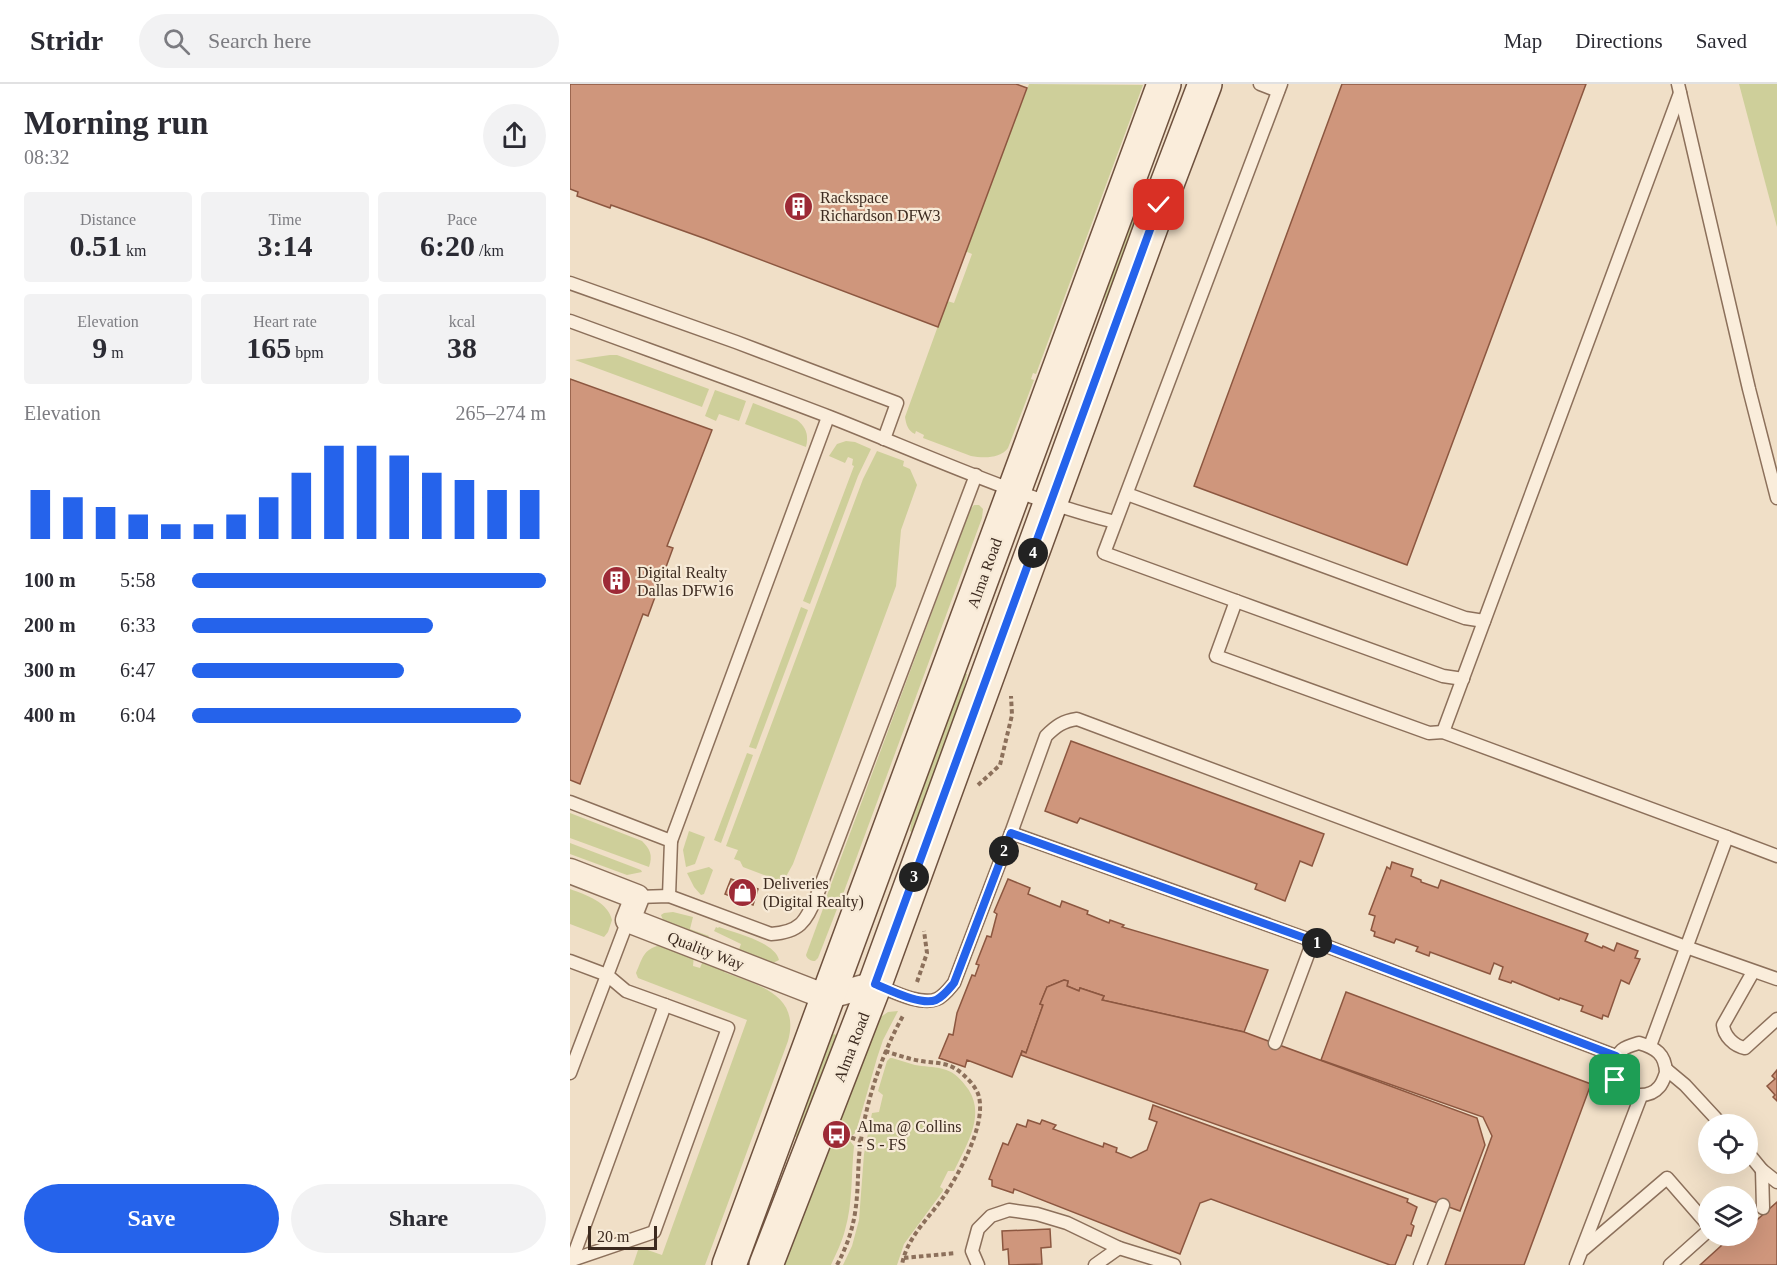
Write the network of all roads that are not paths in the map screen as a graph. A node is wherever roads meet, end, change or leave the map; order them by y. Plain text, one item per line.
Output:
1 (1164, 84) edge
2 (1205, 84) edge
3 (1260, 84) edge
4 (1279, 87) edge
5 (1679, 88) edge
6 (570, 283) edge
7 (570, 321) edge
8 (828, 417) junction
9 (884, 439) junction
10 (976, 475) junction
11 (1014, 492) junction
12 (1128, 494) junction
13 (1777, 498) edge
14 (1051, 505) junction
15 (1115, 522) junction
16 (1236, 601) junction
17 (1484, 621) junction
18 (1463, 679) junction
19 (1443, 732) junction
20 (570, 802) edge
21 (1011, 833) junction
22 (1727, 837) junction
23 (671, 840) junction
24 (1777, 856) edge
25 (570, 872) edge
26 (669, 896) junction
27 (637, 897) junction
28 (628, 920) junction
29 (1313, 941) junction
30 (1686, 947) junction
31 (570, 961) edge
32 (1753, 972) junction
33 (607, 975) junction
34 (1777, 979) edge
35 (875, 984) junction
36 (826, 998) junction
37 (665, 1005) junction
38 (1777, 1019) edge
39 (1275, 1043) dead end
40 (1650, 1046) junction
41 (1616, 1056) junction
42 (1667, 1070) junction
43 (570, 1073) edge
44 (1641, 1096) junction
45 (1712, 1114) edge
46 (1758, 1165) edge
47 (1762, 1170) junction
48 (1777, 1182) edge
49 (1443, 1205) dead end
50 (1763, 1208) dead end
51 (1698, 1214) edge
52 (1698, 1240) edge
53 (1119, 1248) junction
54 (1582, 1250) junction
55 (571, 1259) edge
56 (729, 1265) edge
57 (766, 1265) edge
58 (978, 1265) edge
59 (1095, 1265) edge
60 (1174, 1265) edge
61 (1420, 1265) edge
62 (1576, 1265) edge
63 (1670, 1265) edge

1 - 11 street, Alma Road
2 - 14 street, Alma Road
3 - 4 lane
4 - 12 lane
5 - 13 lane
5 - 17 lane
6 - 9 lane
7 - 8 lane
8 - 9 lane
8 - 23 lane
9 - 10 lane
10 - 11 lane
10 - 26 lane
11 - 14 lane
11 - 36 street, Alma Road
12 - 15 lane
12 - 17 lane
14 - 15 lane
14 - 35 street, Alma Road
15 - 16 lane
16 - 18 lane
16 - 19 lane
17 - 18 lane
18 - 19 lane
19 - 22 lane
20 - 23 lane
21 - 29 lane
21 - 30 lane
21 - 35 lane
22 - 24 lane
22 - 30 lane
23 - 26 lane
25 - 27 street
26 - 27 lane
27 - 28 street
28 - 33 lane
28 - 36 street, Quality Way
29 - 39 lane
29 - 41 lane
30 - 32 lane
30 - 40 lane
31 - 33 lane
32 - 34 lane
32 - 38 lane
33 - 37 lane
33 - 43 lane
35 - 36 street
35 - 57 street, Alma Road
36 - 56 street, Alma Road
37 - 55 lane
37 - 55 lane
40 - 41 lane
40 - 42 lane
41 - 44 lane
42 - 44 lane
42 - 45 lane
44 - 54 lane
46 - 47 lane
47 - 48 lane
47 - 50 lane
49 - 61 lane
51 - 54 lane
52 - 63 lane
53 - 58 lane
53 - 59 lane
53 - 60 lane
54 - 62 lane

